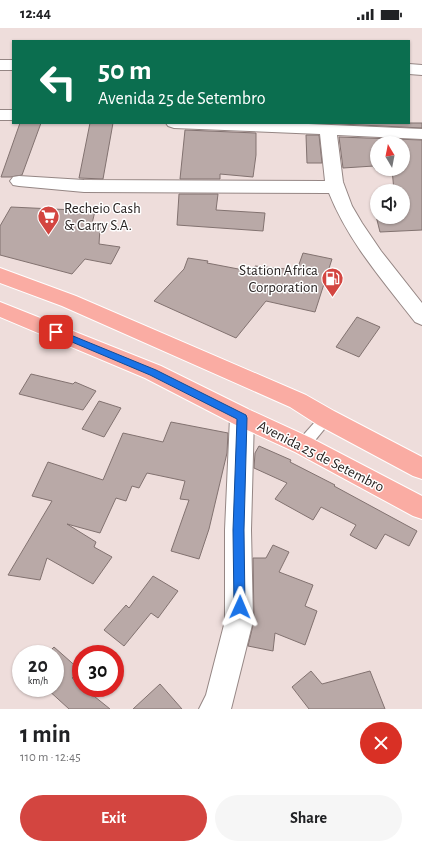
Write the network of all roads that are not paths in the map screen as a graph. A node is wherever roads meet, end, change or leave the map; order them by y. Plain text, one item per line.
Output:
1 (0, 65) edge
2 (12, 65) edge
3 (410, 69) edge
4 (422, 70) edge
5 (0, 114) edge
6 (12, 115) edge
7 (196, 124) edge
8 (328, 130) junction
9 (422, 134) edge
10 (19, 181) dead end
11 (335, 187) junction
12 (0, 275) edge
13 (0, 309) edge
14 (422, 317) edge
15 (242, 418) junction
16 (326, 418) junction
17 (303, 445) junction
18 (422, 469) edge
19 (422, 508) edge
20 (214, 709) edge

1 - 2 street
3 - 4 street
5 - 6 street
7 - 8 street
8 - 9 street
8 - 11 street
10 - 11 street
11 - 14 street
12 - 16 highway
13 - 15 highway, Avenida 25 de Setembro
15 - 17 highway, Avenida 25 de Setembro
15 - 20 street
16 - 17 lane
16 - 18 highway
17 - 19 highway, Avenida 25 de Setembro

